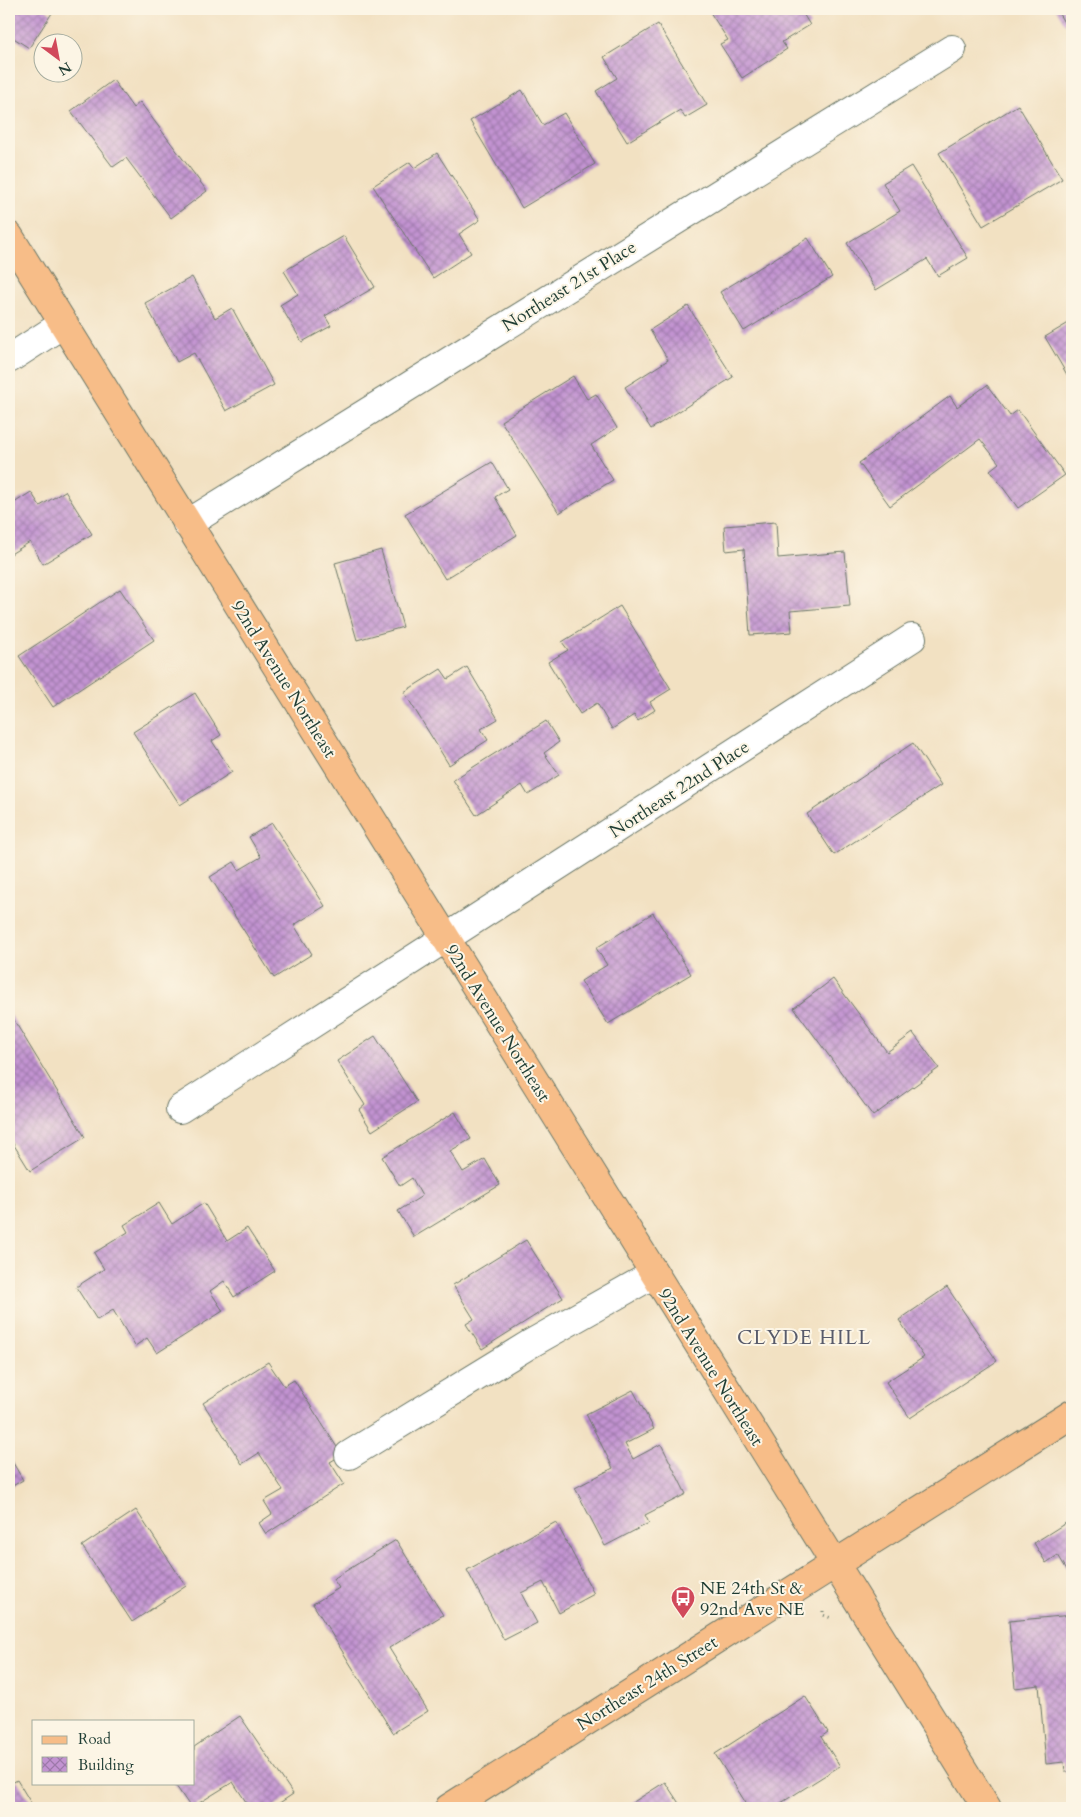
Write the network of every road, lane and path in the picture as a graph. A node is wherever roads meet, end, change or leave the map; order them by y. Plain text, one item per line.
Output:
1 (952, 49) dead end
2 (9, 236) edge
3 (63, 324) junction
4 (9, 359) edge
5 (187, 524) junction
6 (912, 638) dead end
7 (446, 940) junction
8 (180, 1110) dead end
9 (654, 1274) junction
10 (1072, 1414) edge
11 (349, 1455) dead end
12 (834, 1564) junction
13 (449, 1808) edge
14 (987, 1808) edge

1 - 5 street, Northeast 21st Place
2 - 3 main road, 92nd Avenue Northeast
3 - 4 street
3 - 5 main road, 92nd Avenue Northeast
5 - 7 main road, 92nd Avenue Northeast
6 - 7 street, Northeast 22nd Place
7 - 8 street, Northeast 22nd Place
7 - 9 main road, 92nd Avenue Northeast
9 - 11 street
9 - 12 main road, 92nd Avenue Northeast
10 - 12 main road, Northeast 24th Street
12 - 13 main road, Northeast 24th Street
12 - 14 main road, 92nd Avenue Northeast

